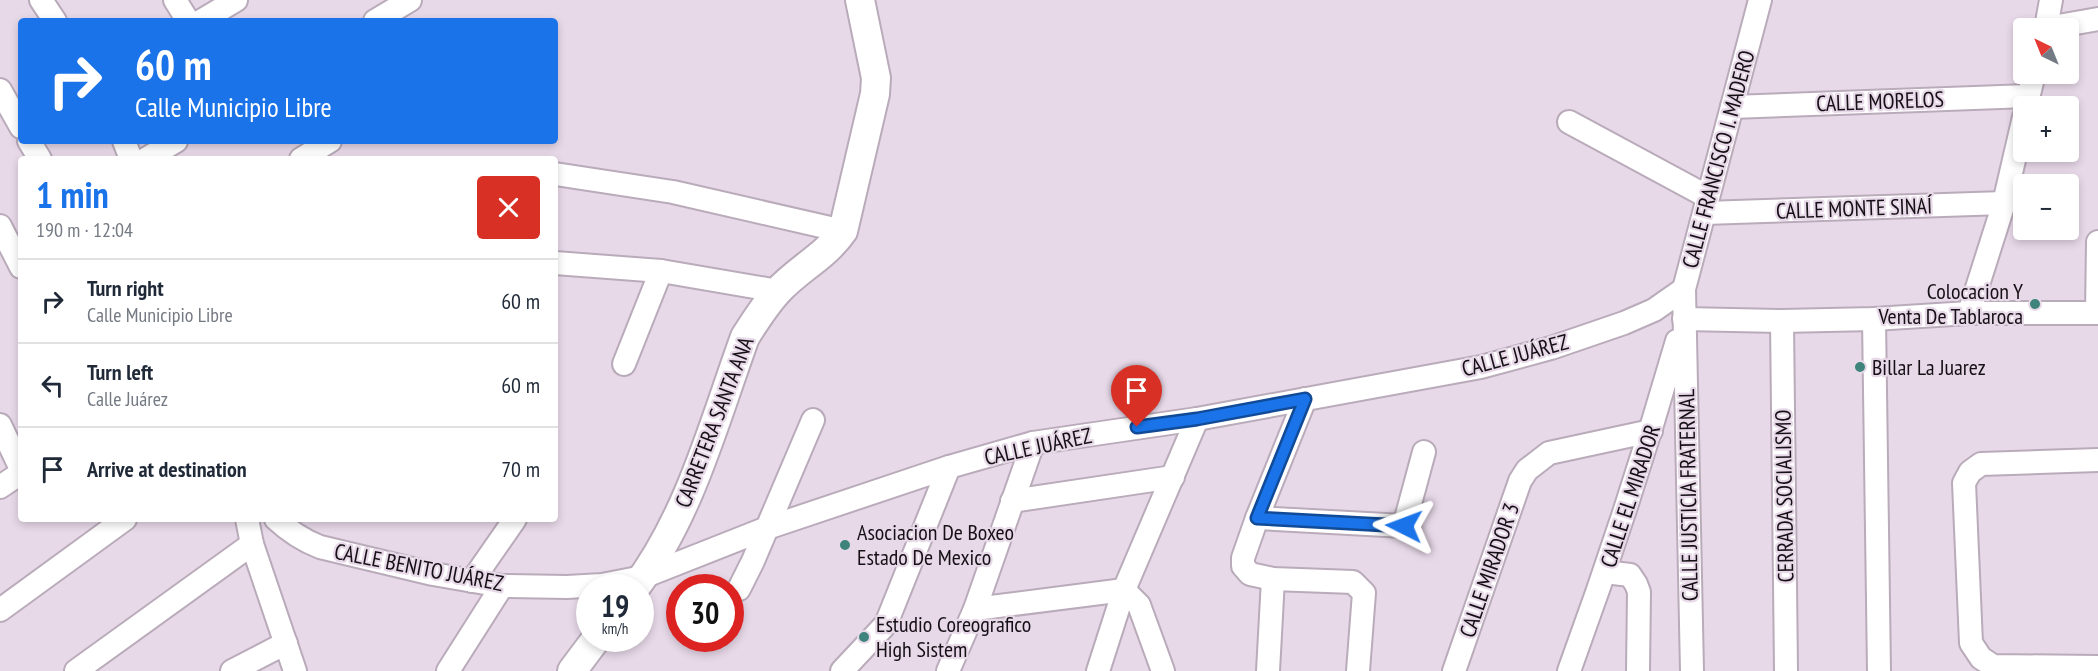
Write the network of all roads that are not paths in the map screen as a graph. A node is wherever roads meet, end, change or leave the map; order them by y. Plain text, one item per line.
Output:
1 (41, 0) edge
2 (175, 0) edge
3 (236, 0) edge
4 (410, 0) edge
5 (860, 0) edge
6 (1760, 0) edge
7 (2051, 0) edge
8 (53, 18) edge
9 (186, 18) edge
10 (206, 18) edge
11 (380, 18) edge
12 (2048, 18) edge
13 (2098, 19) edge
14 (2079, 22) edge
15 (0, 90) edge
16 (1732, 106) junction
17 (2013, 107) edge
18 (18, 122) edge
19 (1569, 122) dead end
20 (171, 144) edge
21 (325, 144) edge
22 (151, 156) edge
23 (307, 156) edge
24 (2013, 162) edge
25 (558, 174) edge
26 (2004, 203) junction
27 (1706, 205) junction
28 (0, 226) edge
29 (843, 231) junction
30 (2098, 242) edge
31 (18, 256) edge
32 (558, 264) edge
33 (661, 271) junction
34 (1684, 289) junction
35 (778, 291) junction
36 (1969, 313) junction
37 (2098, 313) edge
38 (1684, 319) junction
39 (1874, 319) junction
40 (1782, 321) junction
41 (624, 364) dead end
42 (1305, 399) junction
43 (1197, 419) junction
44 (813, 420) dead end
45 (0, 424) edge
46 (1651, 431) junction
47 (1033, 443) junction
48 (1424, 452) dead end
49 (2098, 460) edge
50 (18, 464) edge
51 (949, 467) junction
52 (18, 473) edge
53 (1173, 477) junction
54 (0, 487) edge
55 (1012, 501) junction
56 (1257, 518) junction
57 (121, 522) edge
58 (248, 522) edge
59 (279, 522) edge
60 (513, 522) edge
61 (767, 528) junction
62 (252, 544) junction
63 (1605, 572) junction
64 (645, 574) edge
65 (654, 577) edge
66 (744, 578) edge
67 (1273, 579) junction
68 (472, 581) junction
69 (502, 586) junction
70 (576, 586) edge
71 (1124, 590) junction
72 (975, 609) junction
73 (0, 610) edge
74 (286, 643) junction
75 (586, 652) edge
76 (2098, 667) edge
77 (76, 671) edge
78 (232, 671) edge
79 (295, 671) edge
80 (448, 671) edge
81 (572, 671) edge
82 (842, 671) edge
83 (948, 671) edge
84 (1098, 671) edge
85 (1163, 671) edge
86 (1268, 671) edge
87 (1358, 671) edge
88 (1454, 671) edge
89 (1569, 671) edge
90 (1638, 671) edge
91 (1692, 671) edge
92 (1786, 671) edge
93 (1879, 671) edge

1 - 8 street
2 - 9 street
3 - 10 street
4 - 11 street
5 - 29 main road, CARRETERA SANTA ANA
6 - 16 street, CALLE FRANCISCO I. MADERO
7 - 12 street
13 - 14 street
15 - 18 street
16 - 17 street, CALLE MORELOS
16 - 27 street, CALLE FRANCISCO I. MADERO
19 - 27 street
20 - 22 street
21 - 23 street
24 - 26 street
25 - 29 street
26 - 27 street, CALLE MONTE SINAÍ
26 - 36 street
27 - 34 street, CALLE FRANCISCO I. MADERO
28 - 31 street
29 - 35 main road, CARRETERA SANTA ANA
30 - 37 street
32 - 33 street
33 - 35 street
33 - 41 street
34 - 38 street, CALLE FRANCISCO I. MADERO
34 - 42 street, CALLE JUÁREZ
35 - 64 main road, CARRETERA SANTA ANA
36 - 37 street
36 - 39 street
38 - 40 street
38 - 46 street, CALLE EL MIRADOR
38 - 91 street, CALLE JUSTICIA FRATERNAL
39 - 40 street
39 - 93 street
40 - 92 street, CERRADA SOCIALISMO
42 - 43 street, CALLE JUÁREZ
42 - 56 street
43 - 47 street, CALLE JUÁREZ
43 - 53 street
44 - 61 street
45 - 50 street
46 - 63 street, CALLE EL MIRADOR
46 - 88 street, CALLE MIRADOR 3
47 - 51 street, CALLE JUÁREZ
47 - 55 street
48 - 56 street
49 - 76 street
51 - 61 street, CALLE JUÁREZ
51 - 82 street
52 - 54 street
53 - 55 street
53 - 71 street
55 - 72 street
56 - 67 street
57 - 73 street
58 - 62 street
59 - 68 street, CALLE BENITO JUÁREZ
60 - 68 street
61 - 65 street, CALLE JUÁREZ
61 - 66 street
62 - 74 street
62 - 77 street
63 - 89 street, CALLE EL MIRADOR
63 - 90 street
67 - 86 street
67 - 87 street
68 - 69 street, CALLE BENITO JUÁREZ
69 - 70 street, CALLE BENITO JUÁREZ
69 - 80 street
71 - 72 street
71 - 84 street
71 - 85 street
72 - 83 street
74 - 78 street
74 - 79 street
75 - 81 main road

